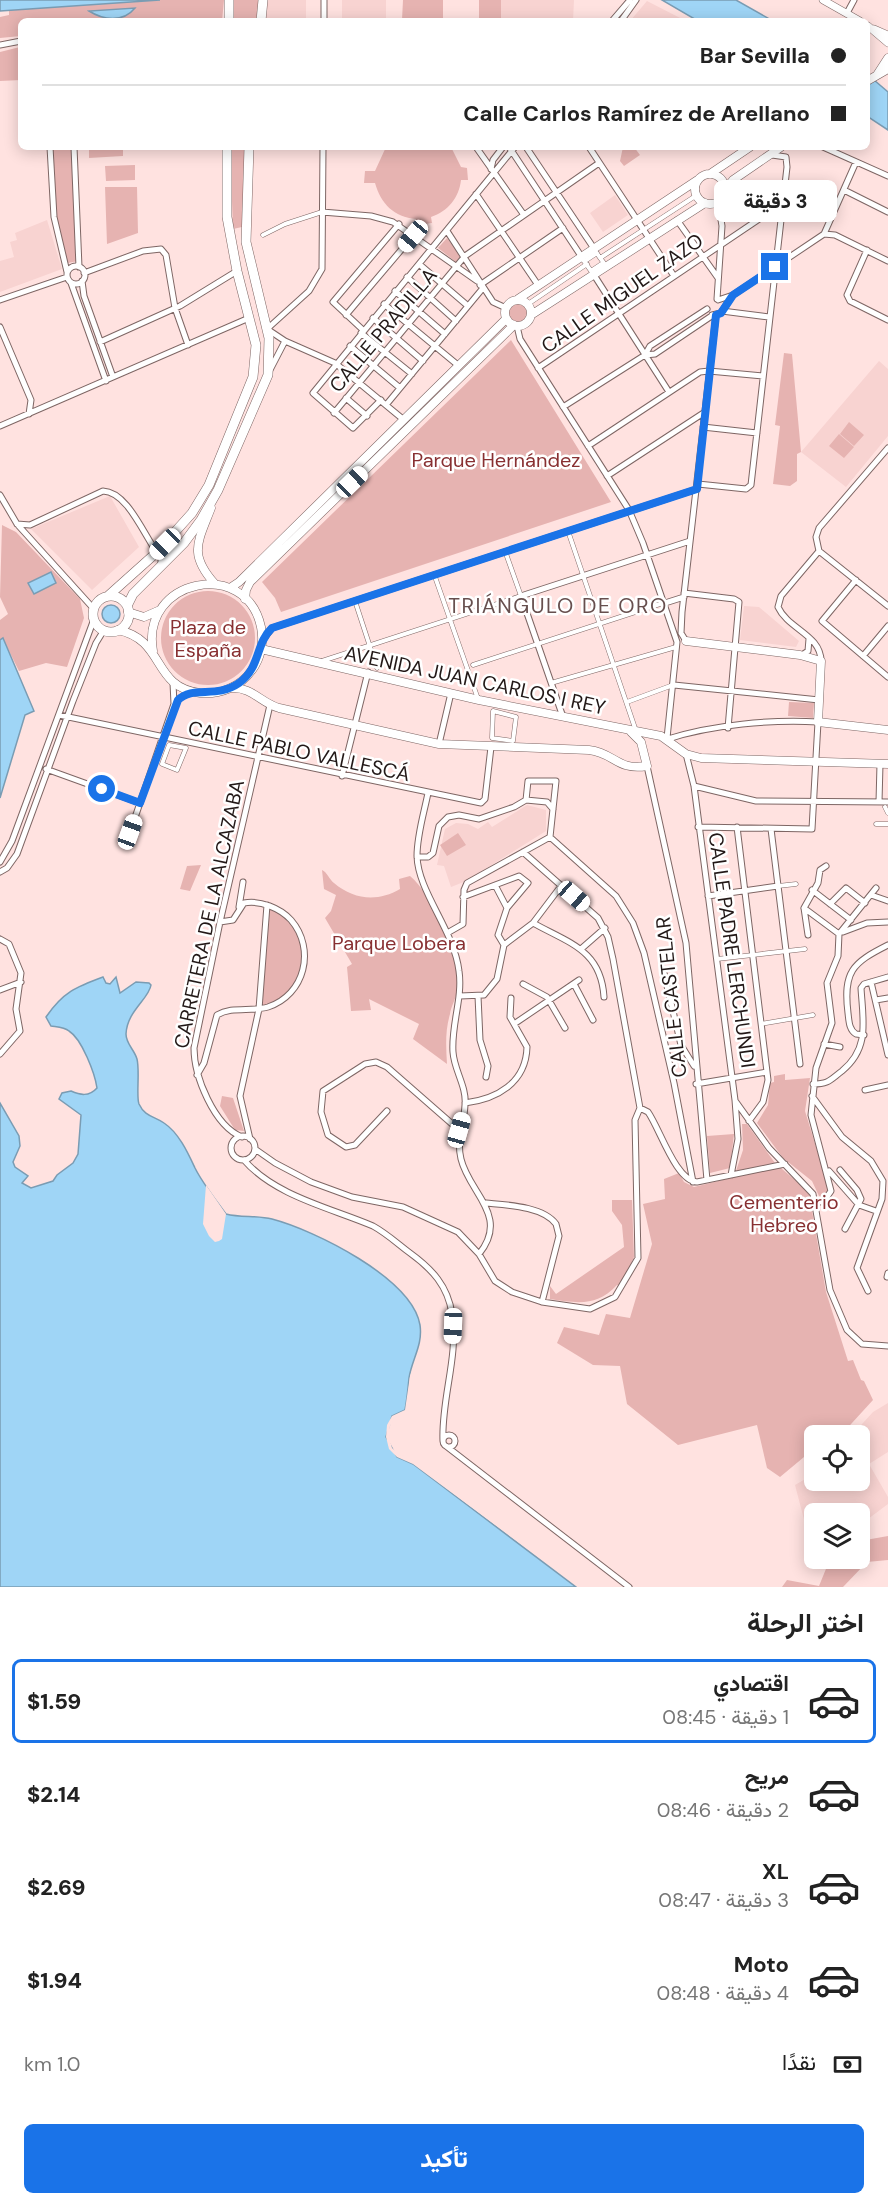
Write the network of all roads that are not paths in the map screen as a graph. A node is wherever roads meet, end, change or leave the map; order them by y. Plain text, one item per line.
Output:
1 (229, 0) edge
2 (263, 0) edge
3 (324, 0) edge
4 (630, 0) edge
5 (636, 0) edge
6 (823, 0) edge
7 (854, 0) edge
8 (847, 13) junction
9 (229, 18) edge
10 (261, 18) edge
11 (324, 18) edge
12 (615, 18) edge
13 (623, 18) edge
14 (855, 18) edge
15 (870, 27) edge
16 (870, 28) edge
17 (888, 35) edge
18 (18, 42) edge
19 (888, 43) edge
20 (0, 45) edge
21 (888, 58) edge
22 (888, 69) edge
23 (871, 78) edge
24 (50, 150) edge
25 (74, 150) edge
26 (226, 150) edge
27 (249, 150) edge
28 (323, 150) edge
29 (478, 150) edge
30 (501, 150) edge
31 (510, 150) edge
32 (513, 150) edge
33 (528, 150) edge
34 (591, 150) edge
35 (746, 150) edge
36 (777, 150) edge
37 (830, 150) edge
38 (770, 155) junction
39 (856, 162) junction
40 (599, 163) junction
41 (492, 171) junction
42 (710, 174) junction
43 (888, 176) edge
44 (699, 179) junction
45 (725, 190) junction
46 (844, 190) junction
47 (557, 192) junction
48 (476, 194) junction
49 (697, 195) junction
50 (545, 201) junction
51 (718, 201) junction
52 (705, 203) junction
53 (783, 203) junction
54 (322, 212) junction
55 (888, 212) edge
56 (524, 215) junction
57 (636, 219) junction
58 (677, 220) junction
59 (399, 224) junction
60 (562, 228) junction
61 (644, 230) junction
62 (447, 231) junction
63 (501, 231) junction
64 (824, 234) junction
65 (264, 235) dead end
66 (413, 236) junction
67 (650, 238) junction
68 (246, 242) junction
69 (722, 242) junction
70 (231, 245) junction
71 (431, 248) junction
72 (867, 250) junction
73 (888, 251) edge
74 (597, 253) junction
75 (465, 256) junction
76 (702, 256) junction
77 (519, 258) junction
78 (886, 260) edge
79 (584, 261) junction
80 (418, 264) junction
81 (251, 265) junction
82 (605, 265) junction
83 (455, 266) junction
84 (79, 267) junction
85 (775, 267) junction
86 (87, 272) junction
87 (592, 273) junction
88 (238, 275) junction
89 (674, 276) junction
90 (69, 277) junction
91 (407, 278) junction
92 (477, 281) junction
93 (718, 281) junction
94 (82, 282) junction
95 (442, 283) junction
96 (538, 285) junction
97 (395, 291) junction
98 (733, 295) junction
99 (429, 296) junction
100 (518, 299) junction
101 (0, 300) edge
102 (712, 302) junction
103 (384, 304) junction
104 (528, 304) junction
105 (468, 306) junction
106 (175, 308) junction
107 (506, 308) junction
108 (418, 309) junction
109 (723, 309) junction
110 (618, 313) junction
111 (346, 315) junction
112 (531, 315) junction
113 (715, 315) junction
114 (769, 317) junction
115 (250, 318) junction
116 (373, 318) junction
117 (506, 319) junction
118 (888, 320) edge
119 (456, 321) junction
120 (407, 323) junction
121 (515, 326) junction
122 (0, 327) edge
123 (267, 329) junction
124 (362, 331) junction
125 (445, 334) junction
126 (395, 337) junction
127 (285, 341) junction
128 (100, 342) junction
129 (188, 345) junction
130 (350, 346) junction
131 (434, 347) junction
132 (384, 352) junction
133 (645, 355) junction
134 (423, 361) junction
135 (335, 363) junction
136 (373, 365) junction
137 (459, 366) junction
138 (538, 368) junction
139 (709, 370) junction
140 (411, 374) junction
141 (268, 375) junction
142 (763, 376) junction
143 (113, 377) junction
144 (106, 381) junction
145 (359, 382) junction
146 (400, 388) junction
147 (669, 392) junction
148 (346, 398) junction
149 (31, 400) junction
150 (381, 400) junction
151 (386, 405) junction
152 (46, 406) junction
153 (563, 407) junction
154 (334, 412) junction
155 (705, 412) junction
156 (29, 414) junction
157 (367, 416) junction
158 (407, 423) junction
159 (0, 426) edge
160 (233, 427) junction
161 (703, 427) junction
162 (243, 432) junction
163 (757, 433) junction
164 (588, 446) junction
165 (888, 448) edge
166 (608, 476) junction
167 (697, 486) junction
168 (218, 490) junction
169 (0, 495) edge
170 (318, 510) junction
171 (629, 510) junction
172 (17, 524) junction
173 (568, 530) junction
174 (690, 541) junction
175 (505, 551) junction
176 (819, 551) junction
177 (156, 553) junction
178 (648, 555) junction
179 (161, 565) junction
180 (434, 574) junction
181 (584, 576) junction
182 (856, 580) junction
183 (215, 584) junction
184 (230, 588) junction
185 (684, 595) junction
186 (108, 596) junction
187 (521, 596) junction
188 (245, 599) junction
189 (354, 601) junction
190 (665, 603) junction
191 (888, 606) edge
192 (93, 608) junction
193 (128, 609) junction
194 (161, 609) junction
195 (94, 619) junction
196 (449, 619) junction
197 (600, 624) junction
198 (888, 626) edge
199 (104, 630) junction
200 (118, 630) junction
201 (808, 638) junction
202 (686, 640) joint
203 (537, 644) junction
204 (262, 645) junction
205 (369, 645) junction
206 (677, 647) junction
207 (736, 647) junction
208 (153, 651) junction
209 (800, 656) junction
210 (863, 656) junction
211 (820, 662) junction
212 (318, 663) junction
213 (614, 664) junction
214 (473, 665) dead end
215 (377, 668) dead end
216 (368, 672) junction
217 (888, 677) edge
218 (172, 681) junction
219 (551, 683) junction
220 (674, 685) junction
221 (232, 688) junction
222 (190, 691) junction
223 (732, 691) junction
224 (451, 693) junction
225 (479, 700) junction
226 (819, 700) junction
227 (627, 702) junction
228 (174, 704) junction
229 (270, 705) junction
230 (59, 715) junction
231 (66, 717) junction
232 (563, 718) junction
233 (818, 722) junction
234 (354, 725) junction
235 (728, 728) junction
236 (627, 730) junction
237 (888, 730) edge
238 (636, 732) junction
239 (650, 734) junction
240 (163, 738) junction
241 (667, 739) junction
242 (513, 741) joint
243 (640, 742) junction
244 (440, 744) junction
245 (490, 747) junction
246 (159, 748) junction
247 (167, 750) junction
248 (686, 754) junction
249 (257, 758) junction
250 (816, 763) junction
251 (884, 764) edge
252 (39, 766) junction
253 (647, 766) junction
254 (48, 769) junction
255 (342, 776) junction
256 (694, 786) junction
257 (428, 793) junction
258 (526, 800) junction
259 (815, 801) junction
260 (879, 802) junction
261 (140, 803) junction
262 (887, 805) edge
263 (553, 809) junction
264 (888, 813) edge
265 (876, 824) dead end
266 (888, 824) edge
267 (699, 827) junction
268 (737, 827) junction
269 (771, 829) junction
270 (130, 832) dead end
271 (550, 837) junction
272 (523, 852) junction
273 (417, 857) junction
274 (0, 862) edge
275 (826, 866) dead end
276 (0, 872) edge
277 (243, 882) dead end
278 (796, 884) dead end
279 (495, 885) junction
280 (561, 885) junction
281 (778, 886) junction
282 (876, 888) dead end
283 (812, 890) junction
284 (744, 891) junction
285 (871, 895) junction
286 (708, 896) junction
287 (464, 897) junction
288 (888, 901) edge
289 (865, 903) junction
290 (831, 904) junction
291 (267, 905) junction
292 (239, 908) junction
293 (507, 908) junction
294 (804, 908) junction
295 (851, 920) junction
296 (220, 922) junction
297 (888, 922) edge
298 (533, 923) junction
299 (605, 928) junction
300 (449, 932) junction
301 (839, 934) junction
302 (808, 935) dead end
303 (0, 939) edge
304 (504, 945) junction
305 (888, 945) edge
306 (581, 949) junction
307 (805, 949) dead end
308 (787, 951) junction
309 (752, 955) junction
310 (717, 959) junction
311 (664, 973) dead end
312 (888, 977) edge
313 (21, 982) junction
314 (872, 982) junction
315 (524, 984) dead end
316 (0, 990) edge
317 (460, 996) junction
318 (478, 996) junction
319 (604, 997) dead end
320 (511, 998) dead end
321 (888, 998) edge
322 (876, 1000) junction
323 (549, 1001) junction
324 (258, 1012) junction
325 (813, 1015) dead end
326 (264, 1017) dead end
327 (795, 1019) junction
328 (593, 1020) dead end
329 (514, 1024) junction
330 (761, 1024) junction
331 (885, 1027) edge
332 (565, 1028) dead end
333 (864, 1035) junction
334 (824, 1044) junction
335 (840, 1047) dead end
336 (0, 1054) edge
337 (888, 1055) edge
338 (800, 1064) dead end
339 (695, 1067) junction
340 (767, 1072) junction
341 (197, 1075) junction
342 (486, 1077) dead end
343 (732, 1079) junction
344 (696, 1084) junction
345 (813, 1084) junction
346 (888, 1085) edge
347 (864, 1090) dead end
348 (813, 1096) junction
349 (735, 1100) junction
350 (465, 1104) junction
351 (640, 1108) junction
352 (824, 1110) junction
353 (387, 1112) dead end
354 (811, 1115) junction
355 (749, 1121) junction
356 (225, 1123) junction
357 (459, 1130) junction
358 (242, 1137) junction
359 (250, 1139) junction
360 (232, 1145) junction
361 (253, 1154) junction
362 (244, 1160) junction
363 (785, 1164) junction
364 (255, 1168) junction
365 (827, 1169) junction
366 (840, 1170) dead end
367 (731, 1175) junction
368 (707, 1180) junction
369 (693, 1182) junction
370 (486, 1203) junction
371 (815, 1203) junction
372 (859, 1205) junction
373 (876, 1211) junction
374 (845, 1229) dead end
375 (479, 1254) junction
376 (867, 1291) dead end
377 (542, 1302) junction
378 (888, 1346) edge
379 (444, 1420) junction
380 (450, 1435) junction
381 (445, 1444) junction
382 (454, 1445) junction
383 (461, 1458) junction
384 (629, 1587) edge

1 - 9 main road
2 - 10 main road
3 - 11 street
4 - 12 street
5 - 13 street
6 - 8 street
7 - 8 street
8 - 14 street
15 - 17 street
16 - 19 street
18 - 20 street
21 - 23 main road
22 - 23 main road
24 - 90 street
25 - 84 street
26 - 70 main road
27 - 68 main road
28 - 54 street
29 - 41 street
30 - 41 street
31 - 41 street
32 - 50 street
33 - 47 street
34 - 40 street
35 - 42 main road
36 - 38 main road
37 - 39 street
38 - 45 main road
38 - 53 street
39 - 43 street
39 - 46 street
40 - 47 street, CALLE PRADILLA
40 - 57 street
41 - 48 street
41 - 56 street
42 - 44 main road
42 - 45 main road
44 - 49 main road
44 - 57 main road
45 - 51 main road
46 - 55 street
46 - 64 street
47 - 50 street, CALLE PRADILLA
47 - 74 street
48 - 62 street
48 - 63 street
49 - 52 main road
49 - 61 street
50 - 56 street, CALLE PRADILLA
50 - 60 street
51 - 52 main road
51 - 69 street
52 - 58 main road
53 - 69 street, CALLE MIGUEL ZAZO
53 - 85 street
54 - 59 street
54 - 65 street
54 - 123 street
56 - 63 street, CALLE PRADILLA
57 - 61 street
57 - 74 main road
58 - 67 main road
58 - 76 street
59 - 66 street
59 - 111 street
60 - 77 street
60 - 79 street
61 - 67 street
61 - 74 street
62 - 71 street
62 - 75 street
63 - 75 street, CALLE PRADILLA
63 - 77 street
64 - 72 street
64 - 85 street
66 - 71 street
66 - 111 street
67 - 82 main road
67 - 89 street
68 - 70 main road
68 - 81 main road
69 - 76 street, CALLE MIGUEL ZAZO
69 - 93 street
70 - 88 main road
71 - 80 street
71 - 83 street
72 - 78 street
72 - 118 street
73 - 78 street
74 - 79 main road
74 - 82 street
75 - 83 street, CALLE PRADILLA
75 - 92 street
76 - 89 street, CALLE MIGUEL ZAZO
76 - 93 street
77 - 92 street
77 - 96 street
79 - 87 street
79 - 96 main road
79 - 104 street
80 - 91 street
80 - 95 street
81 - 88 main road
81 - 123 main road
82 - 87 main road
83 - 92 street
83 - 95 street, CALLE PRADILLA
84 - 86 street
84 - 90 street
85 - 98 street
85 - 114 street
86 - 94 street
86 - 106 street
87 - 110 street
87 - 112 main road
88 - 106 street
88 - 115 main road
88 - 123 main road
89 - 110 street, CALLE MIGUEL ZAZO
90 - 94 street
90 - 101 street
90 - 144 street
91 - 97 street
91 - 99 street
92 - 105 street
92 - 107 street
93 - 98 street
93 - 102 street
94 - 128 street
95 - 99 street, CALLE PRADILLA
95 - 105 street
96 - 100 main road
97 - 103 street
97 - 108 street
98 - 102 street
98 - 109 street
99 - 108 street, CALLE PRADILLA
99 - 119 street
100 - 104 main road
100 - 107 main road
102 - 109 street
102 - 113 street
102 - 133 street
103 - 116 street
103 - 120 street
104 - 112 main road
105 - 119 street
106 - 128 street
106 - 129 street
107 - 117 main road
108 - 120 street, CALLE PRADILLA
108 - 125 street
109 - 113 street
109 - 114 street
110 - 133 street
110 - 138 street, CALLE MIGUEL ZAZO
111 - 124 street
112 - 121 main road
113 - 133 street
113 - 139 street
114 - 142 street
115 - 129 street
115 - 160 main road
116 - 124 street
116 - 126 street
117 - 121 main road
117 - 137 main road
119 - 125 street
120 - 126 street, CALLE PRADILLA
120 - 131 street
121 - 138 street
121 - 158 main road
122 - 149 street
123 - 127 street
123 - 141 main road
124 - 130 street
124 - 132 street
125 - 131 street
126 - 132 street, CALLE PRADILLA
126 - 134 street
127 - 135 street
127 - 141 street
128 - 143 street
129 - 143 street
130 - 135 street
130 - 136 street
131 - 134 street
131 - 137 street
132 - 136 street, CALLE PRADILLA
132 - 140 street
133 - 147 street
133 - 153 street
134 - 140 street
135 - 145 street
135 - 154 street
136 - 145 street, CALLE PRADILLA
136 - 146 street
137 - 158 main road
138 - 153 street
139 - 142 street
139 - 147 street
139 - 155 street
140 - 146 street
141 - 162 main road
142 - 163 street
143 - 144 street
144 - 152 street
145 - 148 street, CALLE PRADILLA
145 - 150 street
146 - 151 street
147 - 164 street
148 - 154 street, CALLE PRADILLA
148 - 157 street
149 - 152 street
149 - 156 street
150 - 151 street
150 - 157 street
151 - 158 street
152 - 156 street
153 - 164 street
154 - 157 street
155 - 161 street
155 - 166 street
156 - 159 street
158 - 170 main road
160 - 162 main road
160 - 177 main road
161 - 163 street
161 - 167 street
162 - 168 main road
163 - 167 street
164 - 166 street
165 - 176 street
166 - 171 street
167 - 171 street
167 - 174 street
168 - 179 main road
168 - 183 main road
169 - 172 street
170 - 184 main road
170 - 188 main road
171 - 173 street
171 - 178 street
172 - 177 street
172 - 192 street
173 - 175 street
173 - 181 street
174 - 178 street
174 - 185 street
175 - 180 street
175 - 187 street
176 - 182 street
176 - 201 street
177 - 179 street
177 - 186 main road
178 - 181 street
178 - 190 street
179 - 193 main road
180 - 189 street
180 - 196 street
181 - 187 street
181 - 197 street
182 - 191 street
182 - 210 street
183 - 184 main road
183 - 194 main road
184 - 188 main road
185 - 190 street
185 - 202 street
185 - 207 street
186 - 192 main road
186 - 193 main road
187 - 196 street
187 - 203 street
188 - 204 main road
189 - 204 street
189 - 205 street
190 - 197 street
190 - 206 street
192 - 195 main road
193 - 194 main road
193 - 200 main road
194 - 208 main road
195 - 199 main road
195 - 230 street
196 - 205 street
196 - 225 street
197 - 203 street
197 - 213 street
198 - 210 street
199 - 200 main road
199 - 231 street
200 - 208 main road
201 - 209 street
201 - 211 street
202 - 207 main road
203 - 214 street
203 - 219 street
204 - 212 main road, AVENIDA JUAN CARLOS I REY
204 - 221 main road
205 - 212 street
205 - 215 street
206 - 213 street
206 - 220 street
207 - 209 main road
207 - 223 street
208 - 218 main road
209 - 211 main road
210 - 217 street
211 - 226 main road
212 - 216 main road, AVENIDA JUAN CARLOS I REY
213 - 219 street
213 - 227 street
216 - 224 main road, AVENIDA JUAN CARLOS I REY
216 - 234 street
218 - 222 main road
218 - 228 street
219 - 232 street
220 - 223 street
220 - 227 street
220 - 241 street
221 - 222 main road
221 - 229 main road
222 - 228 street
223 - 226 street
223 - 235 street
224 - 225 main road, AVENIDA JUAN CARLOS I REY
224 - 244 street
225 - 232 main road, AVENIDA JUAN CARLOS I REY
226 - 233 main road
227 - 238 street
228 - 240 street
229 - 234 main road
229 - 249 street, CARRETERA DE LA ALCAZABA
230 - 231 street, CALLE PABLO VALLESCÁ
230 - 252 street
231 - 240 street, CALLE PABLO VALLESCÁ
231 - 254 street
232 - 236 main road, AVENIDA JUAN CARLOS I REY
233 - 235 street
233 - 237 main road
233 - 250 street
234 - 244 main road
234 - 255 street
235 - 241 street
236 - 238 main road, AVENIDA JUAN CARLOS I REY
236 - 243 main road
238 - 239 main road, AVENIDA JUAN CARLOS I REY
239 - 241 main road, AVENIDA JUAN CARLOS I REY
239 - 243 main road
240 - 246 street
240 - 249 street, CALLE PABLO VALLESCÁ
241 - 248 main road
242 - 242 street
243 - 253 main road, CALLE CASTELAR
244 - 245 main road
245 - 253 main road
245 - 257 street, CALLE PABLO VALLESCÁ
246 - 247 street
246 - 261 street
247 - 247 street
248 - 250 main road
248 - 256 street, CALLE PADRE LERCHUNDI
249 - 255 street, CALLE PABLO VALLESCÁ
249 - 296 street, CARRETERA DE LA ALCAZABA
250 - 251 main road
250 - 259 street
251 - 260 street
252 - 254 street
252 - 274 street
253 - 339 street, CALLE CASTELAR
254 - 261 street
254 - 276 street
255 - 257 street, CALLE PABLO VALLESCÁ
256 - 259 street
256 - 267 street, CALLE PADRE LERCHUNDI
257 - 273 street
258 - 263 street
258 - 263 street
258 - 273 street
259 - 260 street
259 - 269 street
260 - 262 street
261 - 270 street
262 - 264 street
263 - 271 street
265 - 266 street
267 - 268 street
267 - 286 street, CALLE PADRE LERCHUNDI
268 - 269 street
268 - 284 street
269 - 281 street
271 - 272 street
271 - 369 street
272 - 280 street
272 - 287 street
273 - 300 street
275 - 283 street
277 - 292 street
278 - 281 street
279 - 287 street
279 - 293 street
279 - 293 street
280 - 298 street
280 - 299 street
281 - 284 street
281 - 308 street
282 - 285 street
283 - 290 street
283 - 294 street
284 - 286 street
284 - 309 street
285 - 288 street
285 - 289 street
286 - 310 street, CALLE PADRE LERCHUNDI
287 - 300 street
289 - 290 street
289 - 295 street
290 - 295 street
291 - 292 street
291 - 324 street
291 - 324 street
292 - 296 street
293 - 304 street
294 - 301 street
294 - 302 street
295 - 301 street
296 - 341 street, CARRETERA DE LA ALCAZABA
297 - 301 street
298 - 304 street
298 - 306 street
299 - 306 street
299 - 351 street
300 - 317 street
301 - 334 street
303 - 313 street
304 - 318 street
305 - 333 street
306 - 319 street
307 - 308 street
308 - 309 street
308 - 327 street
309 - 310 street
309 - 330 street
310 - 343 street, CALLE PADRE LERCHUNDI
311 - 339 street
312 - 314 street
313 - 316 street
313 - 336 street
314 - 322 street
314 - 333 street
315 - 323 street
317 - 318 street
317 - 350 street
318 - 342 street
320 - 329 street
321 - 322 street
322 - 331 street
323 - 328 street
323 - 329 street
323 - 332 street
324 - 326 street
324 - 341 street
324 - 359 street
325 - 327 street
327 - 330 street
327 - 338 street
329 - 350 street
330 - 340 street
331 - 337 street
333 - 345 street
334 - 335 street
334 - 345 street
339 - 344 street, CALLE CASTELAR
340 - 343 street
340 - 355 street
341 - 356 street, CARRETERA DE LA ALCAZABA
343 - 344 street
343 - 349 street, CALLE PADRE LERCHUNDI
344 - 368 street, CALLE CASTELAR
345 - 348 street
346 - 347 street
348 - 352 street
348 - 354 street
349 - 355 street
349 - 367 street, CALLE PADRE LERCHUNDI
350 - 357 street
351 - 369 street
351 - 377 street
352 - 354 street
352 - 373 street
353 - 357 street
354 - 365 street
355 - 363 street
356 - 358 street, CARRETERA DE LA ALCAZABA
356 - 360 street, CARRETERA DE LA ALCAZABA
357 - 370 street
358 - 359 street
358 - 360 street
359 - 361 street
360 - 362 street
361 - 362 street
361 - 364 street
361 - 375 street
362 - 364 street
363 - 367 street
363 - 371 street
364 - 379 street
365 - 371 street
365 - 372 street
366 - 372 street
367 - 368 street
368 - 369 street
370 - 375 street
370 - 377 street
371 - 378 street
372 - 373 street
372 - 374 street
373 - 376 street
375 - 377 street
379 - 380 street
379 - 381 street
380 - 381 street
380 - 382 street
381 - 382 street
381 - 383 street
382 - 383 street
383 - 384 street

